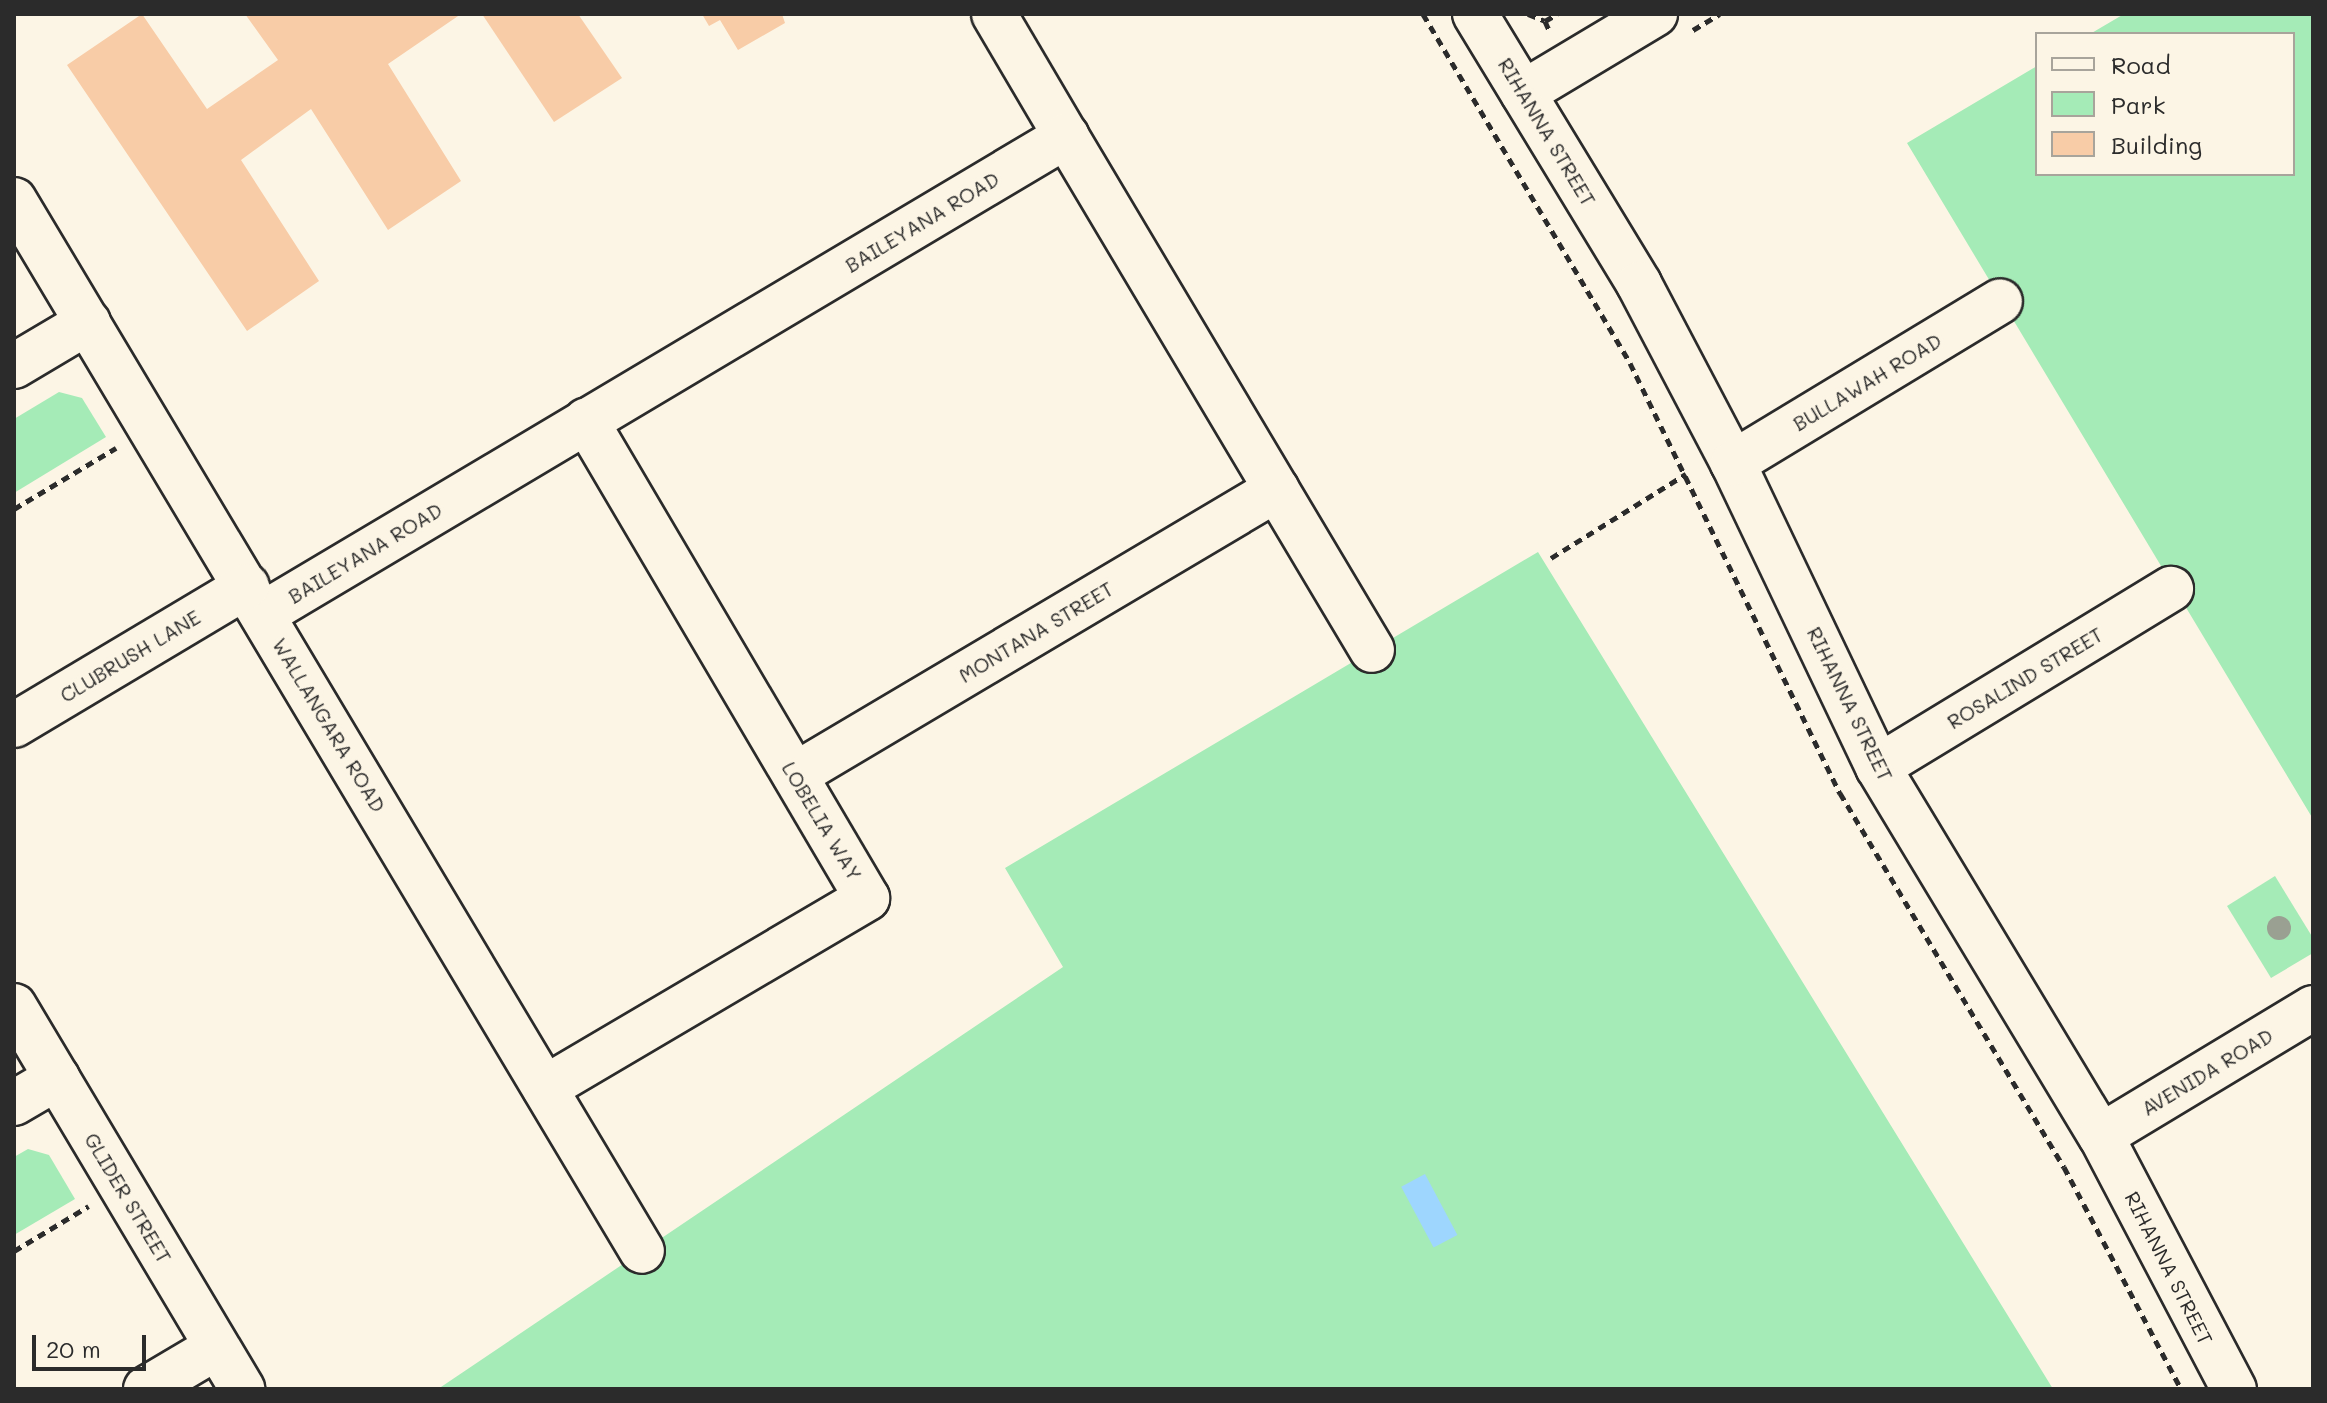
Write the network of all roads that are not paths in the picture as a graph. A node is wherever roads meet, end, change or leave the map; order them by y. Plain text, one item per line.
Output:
1 (994, 14) edge
2 (1475, 14) edge
3 (1655, 14) edge
4 (1523, 93) junction
5 (1066, 136) junction
6 (14, 200) edge
7 (2000, 301) dead end
8 (88, 322) junction
9 (14, 366) edge
10 (586, 421) junction
11 (1733, 463) junction
12 (1277, 489) junction
13 (2171, 589) dead end
14 (255, 600) junction
15 (1372, 650) dead end
16 (14, 725) edge
17 (1878, 767) junction
18 (795, 775) junction
19 (14, 1006) edge
20 (2313, 1008) edge
21 (57, 1078) junction
22 (545, 1088) junction
23 (14, 1103) edge
24 (2101, 1136) junction
25 (642, 1251) dead end
26 (217, 1347) junction
27 (146, 1389) edge
28 (242, 1389) edge
29 (2234, 1389) edge

1 - 5 street
2 - 4 street, RIHANNA STREET
3 - 4 street
4 - 11 street, RIHANNA STREET
5 - 10 street, BAILEYANA ROAD
5 - 12 street
6 - 8 street, WALLANGARA ROAD
7 - 11 street, BULLAWAH ROAD
8 - 9 street
8 - 14 street, WALLANGARA ROAD
10 - 14 street, BAILEYANA ROAD
10 - 18 street, LOBELIA WAY
11 - 17 street, RIHANNA STREET
12 - 15 street
12 - 18 street, MONTANA STREET
13 - 17 street, ROSALIND STREET
14 - 16 street, CLUBRUSH LANE
14 - 22 street, WALLANGARA ROAD
17 - 24 street, RIHANNA STREET
18 - 22 street, LOBELIA WAY
19 - 21 street, GLIDER STREET
20 - 24 street, AVENIDA ROAD
21 - 23 street
21 - 26 street, GLIDER STREET
22 - 25 street, WALLANGARA ROAD
24 - 29 street, RIHANNA STREET
26 - 27 street
26 - 28 street, GLIDER STREET

